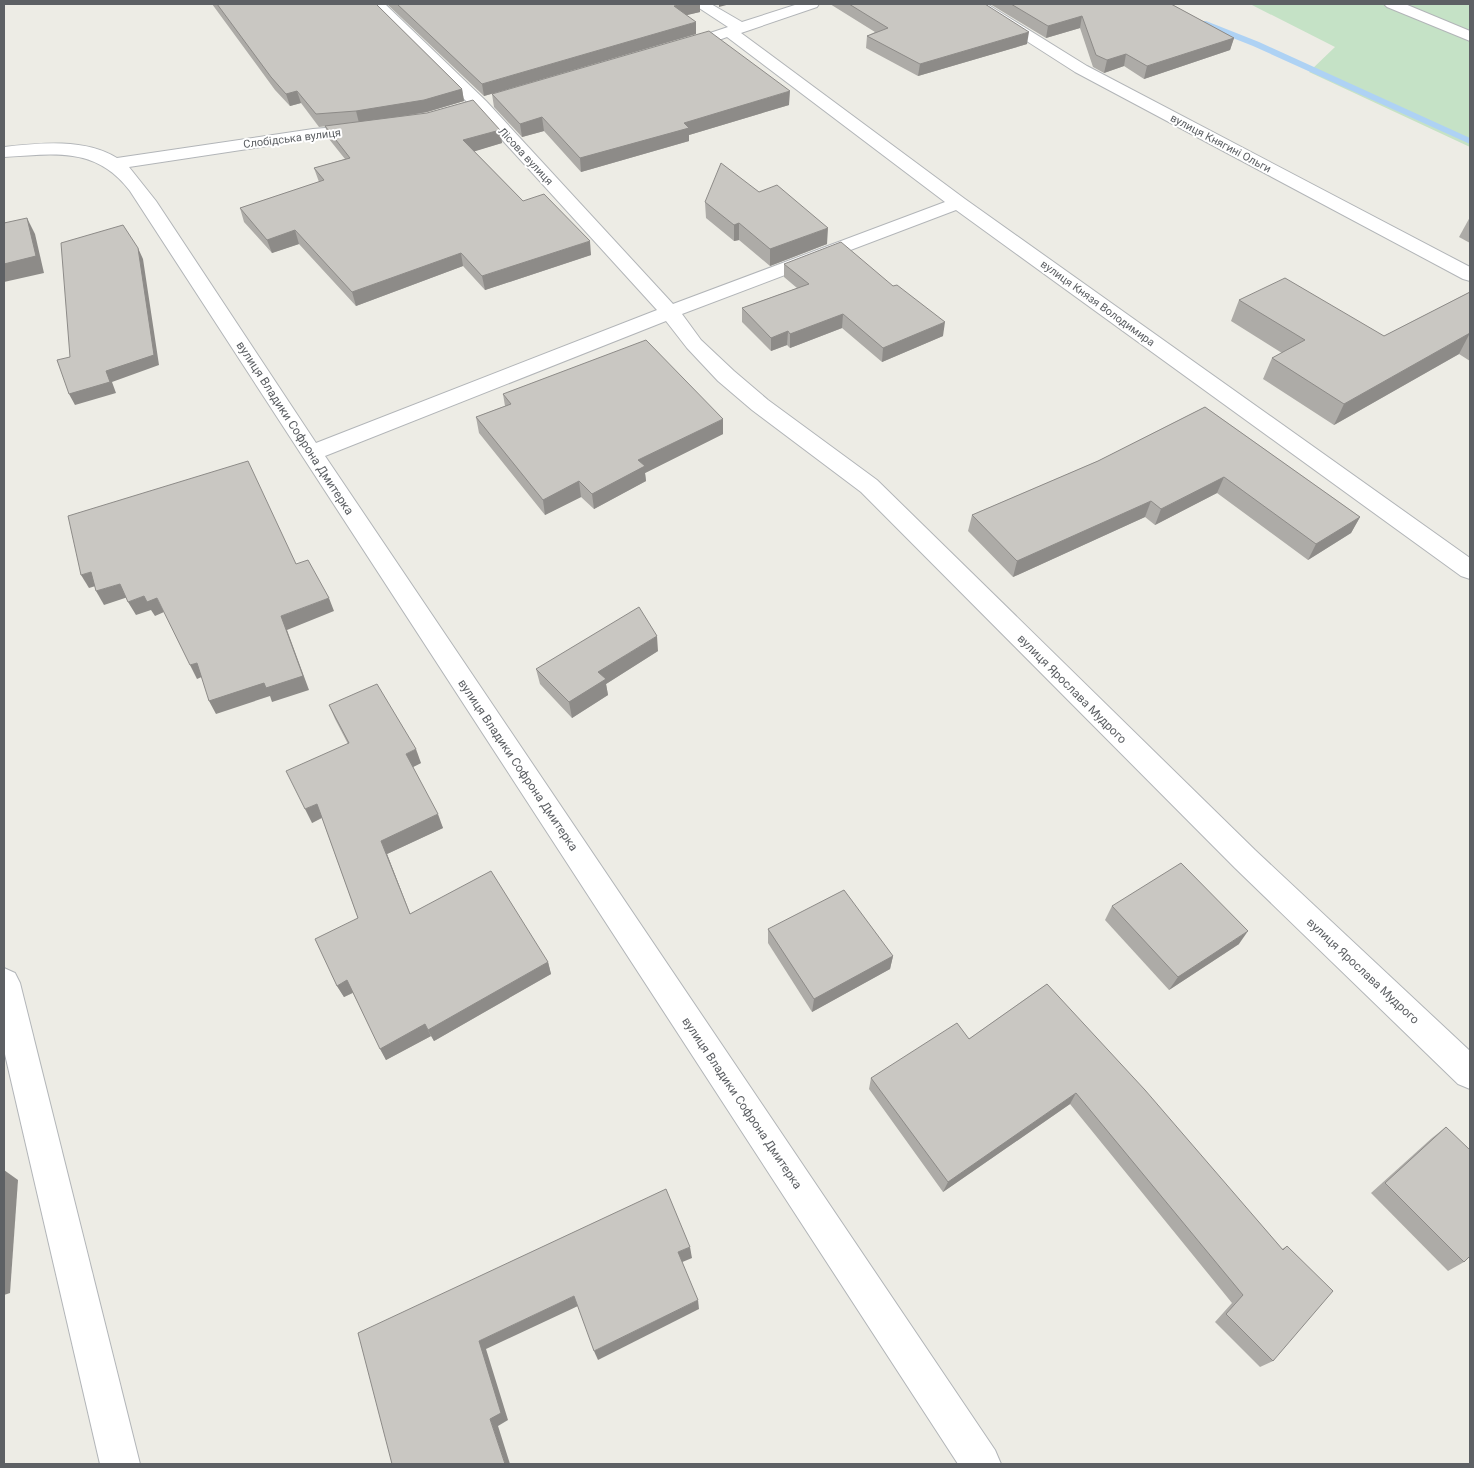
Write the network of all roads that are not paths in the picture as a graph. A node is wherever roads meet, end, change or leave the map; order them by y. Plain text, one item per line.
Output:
1 (377, 4) edge
2 (701, 4) edge
3 (812, 4) edge
4 (977, 4) edge
5 (1392, 4) edge
6 (736, 30) junction
7 (1470, 36) edge
8 (702, 40) edge
9 (498, 100) edge
10 (471, 108) junction
11 (376, 128) edge
12 (4, 152) edge
13 (115, 164) junction
14 (958, 203) junction
15 (1470, 275) edge
16 (670, 312) junction
17 (311, 453) junction
18 (1470, 570) edge
19 (4, 983) edge
20 (1470, 1073) edge
21 (120, 1464) edge
22 (981, 1464) edge

1 - 10 street, Лісова вулиця
2 - 6 street, вулиця Князя Володимира
3 - 6 street
4 - 15 street, вулиця Княгині Ольги
5 - 7 street
6 - 8 street
6 - 14 street, вулиця Князя Володимира
9 - 10 street
10 - 16 street, Лісова вулиця
11 - 13 street, Слобідська вулиця
12 - 13 street, вулиця Владики Софрона Дмитерка
13 - 17 street, вулиця Владики Софрона Дмитерка
14 - 16 street
14 - 18 street, вулиця Князя Володимира
16 - 17 street
16 - 20 street, вулиця Ярослава Мудрого
17 - 22 street, вулиця Владики Софрона Дмитерка
19 - 21 street

